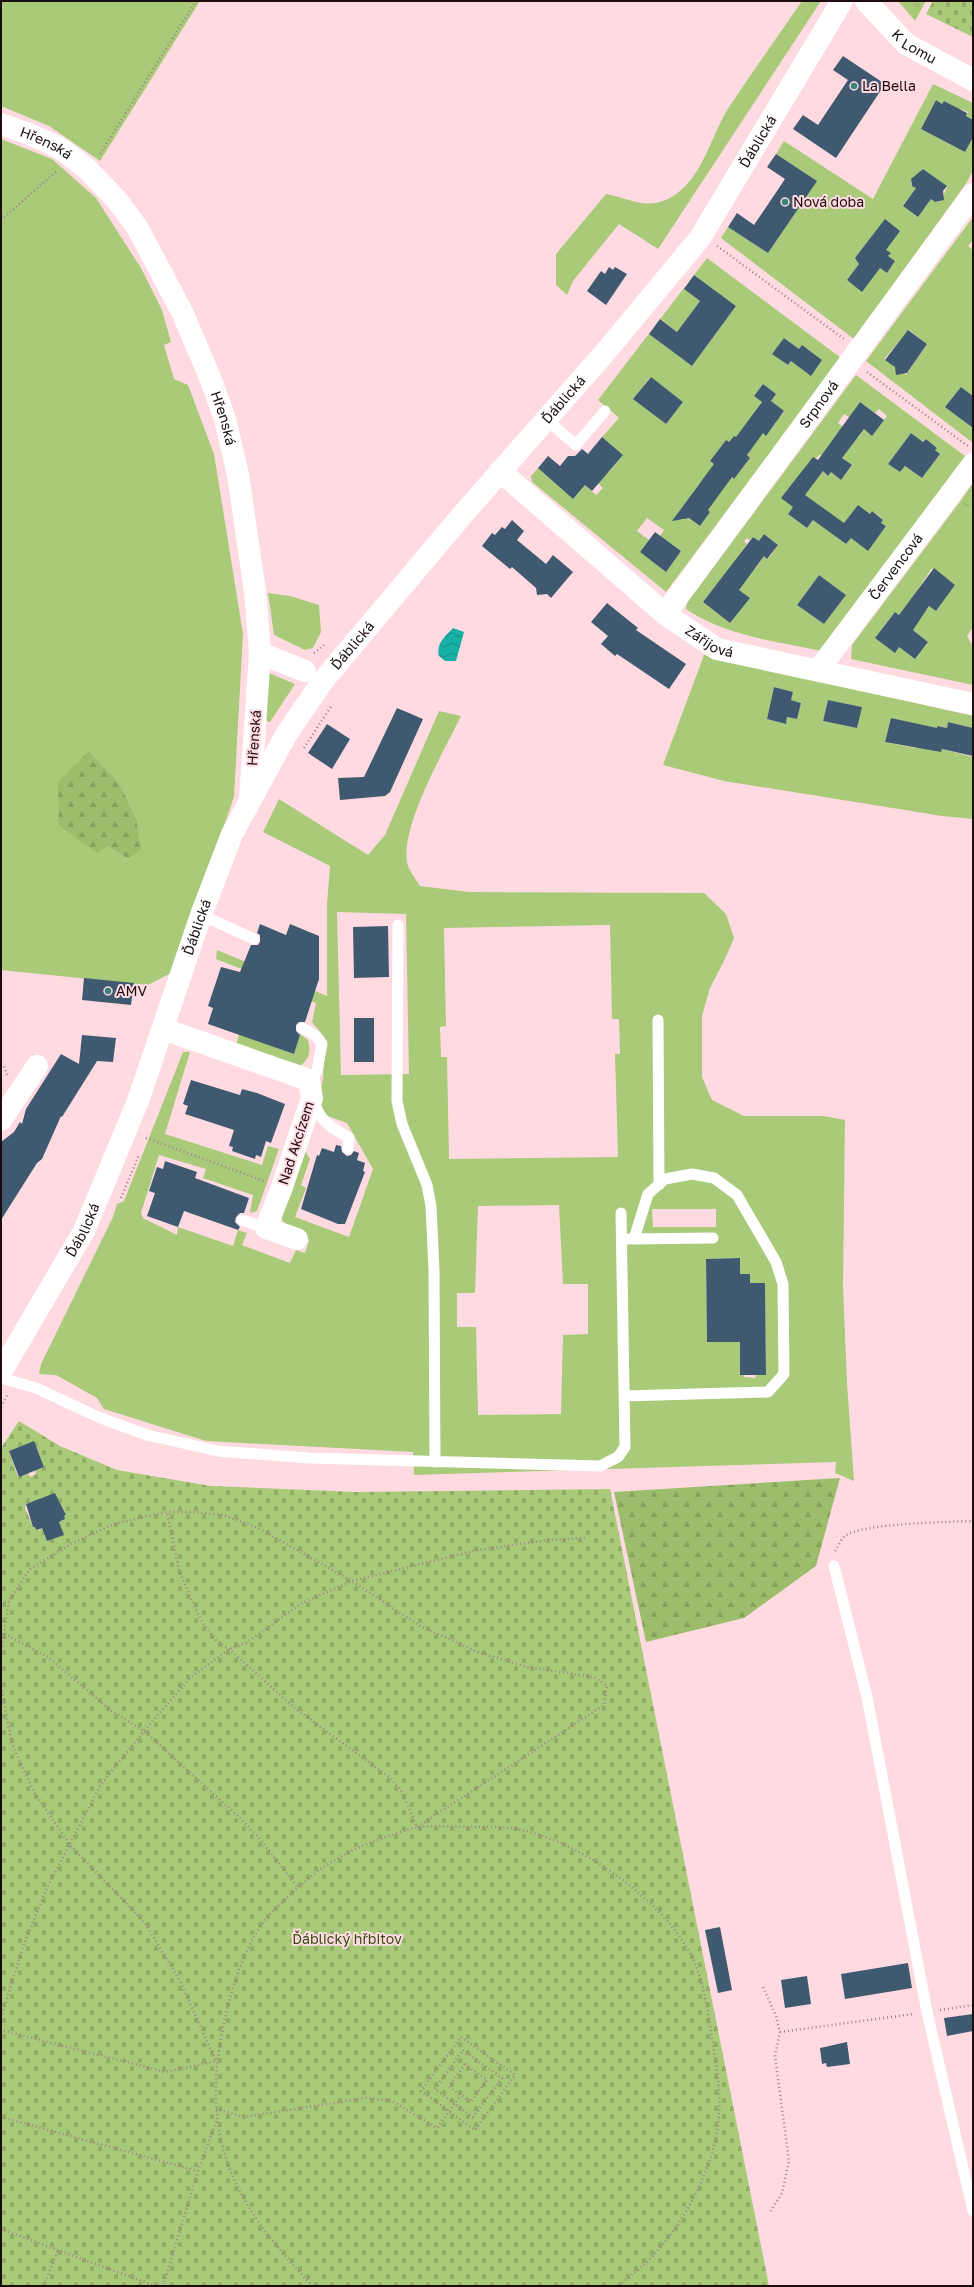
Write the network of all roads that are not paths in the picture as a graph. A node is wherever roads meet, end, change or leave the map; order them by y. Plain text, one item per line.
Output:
1 (842, 1) edge
2 (866, 1) edge
3 (973, 80) edge
4 (1, 124) edge
5 (973, 194) edge
6 (605, 411) dead end
7 (546, 419) junction
8 (973, 464) edge
9 (500, 471) junction
10 (665, 614) junction
11 (260, 653) junction
12 (819, 669) junction
13 (305, 671) dead end
14 (973, 704) edge
15 (250, 799) junction
16 (201, 915) junction
17 (398, 925) dead end
18 (254, 939) dead end
19 (658, 1020) dead end
20 (302, 1028) dead end
21 (163, 1029) junction
22 (36, 1066) dead end
23 (310, 1089) junction
24 (1, 1120) edge
25 (348, 1149) dead end
26 (659, 1184) junction
27 (621, 1212) dead end
28 (242, 1220) dead end
29 (266, 1228) junction
30 (713, 1238) dead end
31 (297, 1239) dead end
32 (621, 1239) junction
33 (634, 1239) junction
34 (1, 1372) edge
35 (1, 1378) edge
36 (624, 1396) junction
37 (435, 1462) junction
38 (834, 1566) road end
39 (973, 2211) edge

1 - 7 street, Ďáblická
2 - 3 street, K Lomu
4 - 11 street, Hřenská
5 - 10 street, Srpnová
6 - 7 lane
7 - 9 street, Ďáblická
8 - 12 street, Červencová
9 - 10 street, Zářijová
9 - 15 street, Ďáblická
10 - 12 street, Zářijová
11 - 13 street
11 - 15 street, Hřenská
12 - 14 street, Zářijová
15 - 16 street, Ďáblická
16 - 18 lane
16 - 21 street, Ďáblická
17 - 37 lane
19 - 26 lane
20 - 23 lane
21 - 23 street, Nad Akcízem
21 - 34 street, Ďáblická
22 - 24 street
23 - 25 lane
23 - 29 street, Nad Akcízem
26 - 33 lane
26 - 36 lane
27 - 32 lane
28 - 29 lane
29 - 31 street
30 - 33 lane
32 - 33 lane
32 - 36 lane
35 - 37 lane
36 - 37 lane
38 - 39 lane

